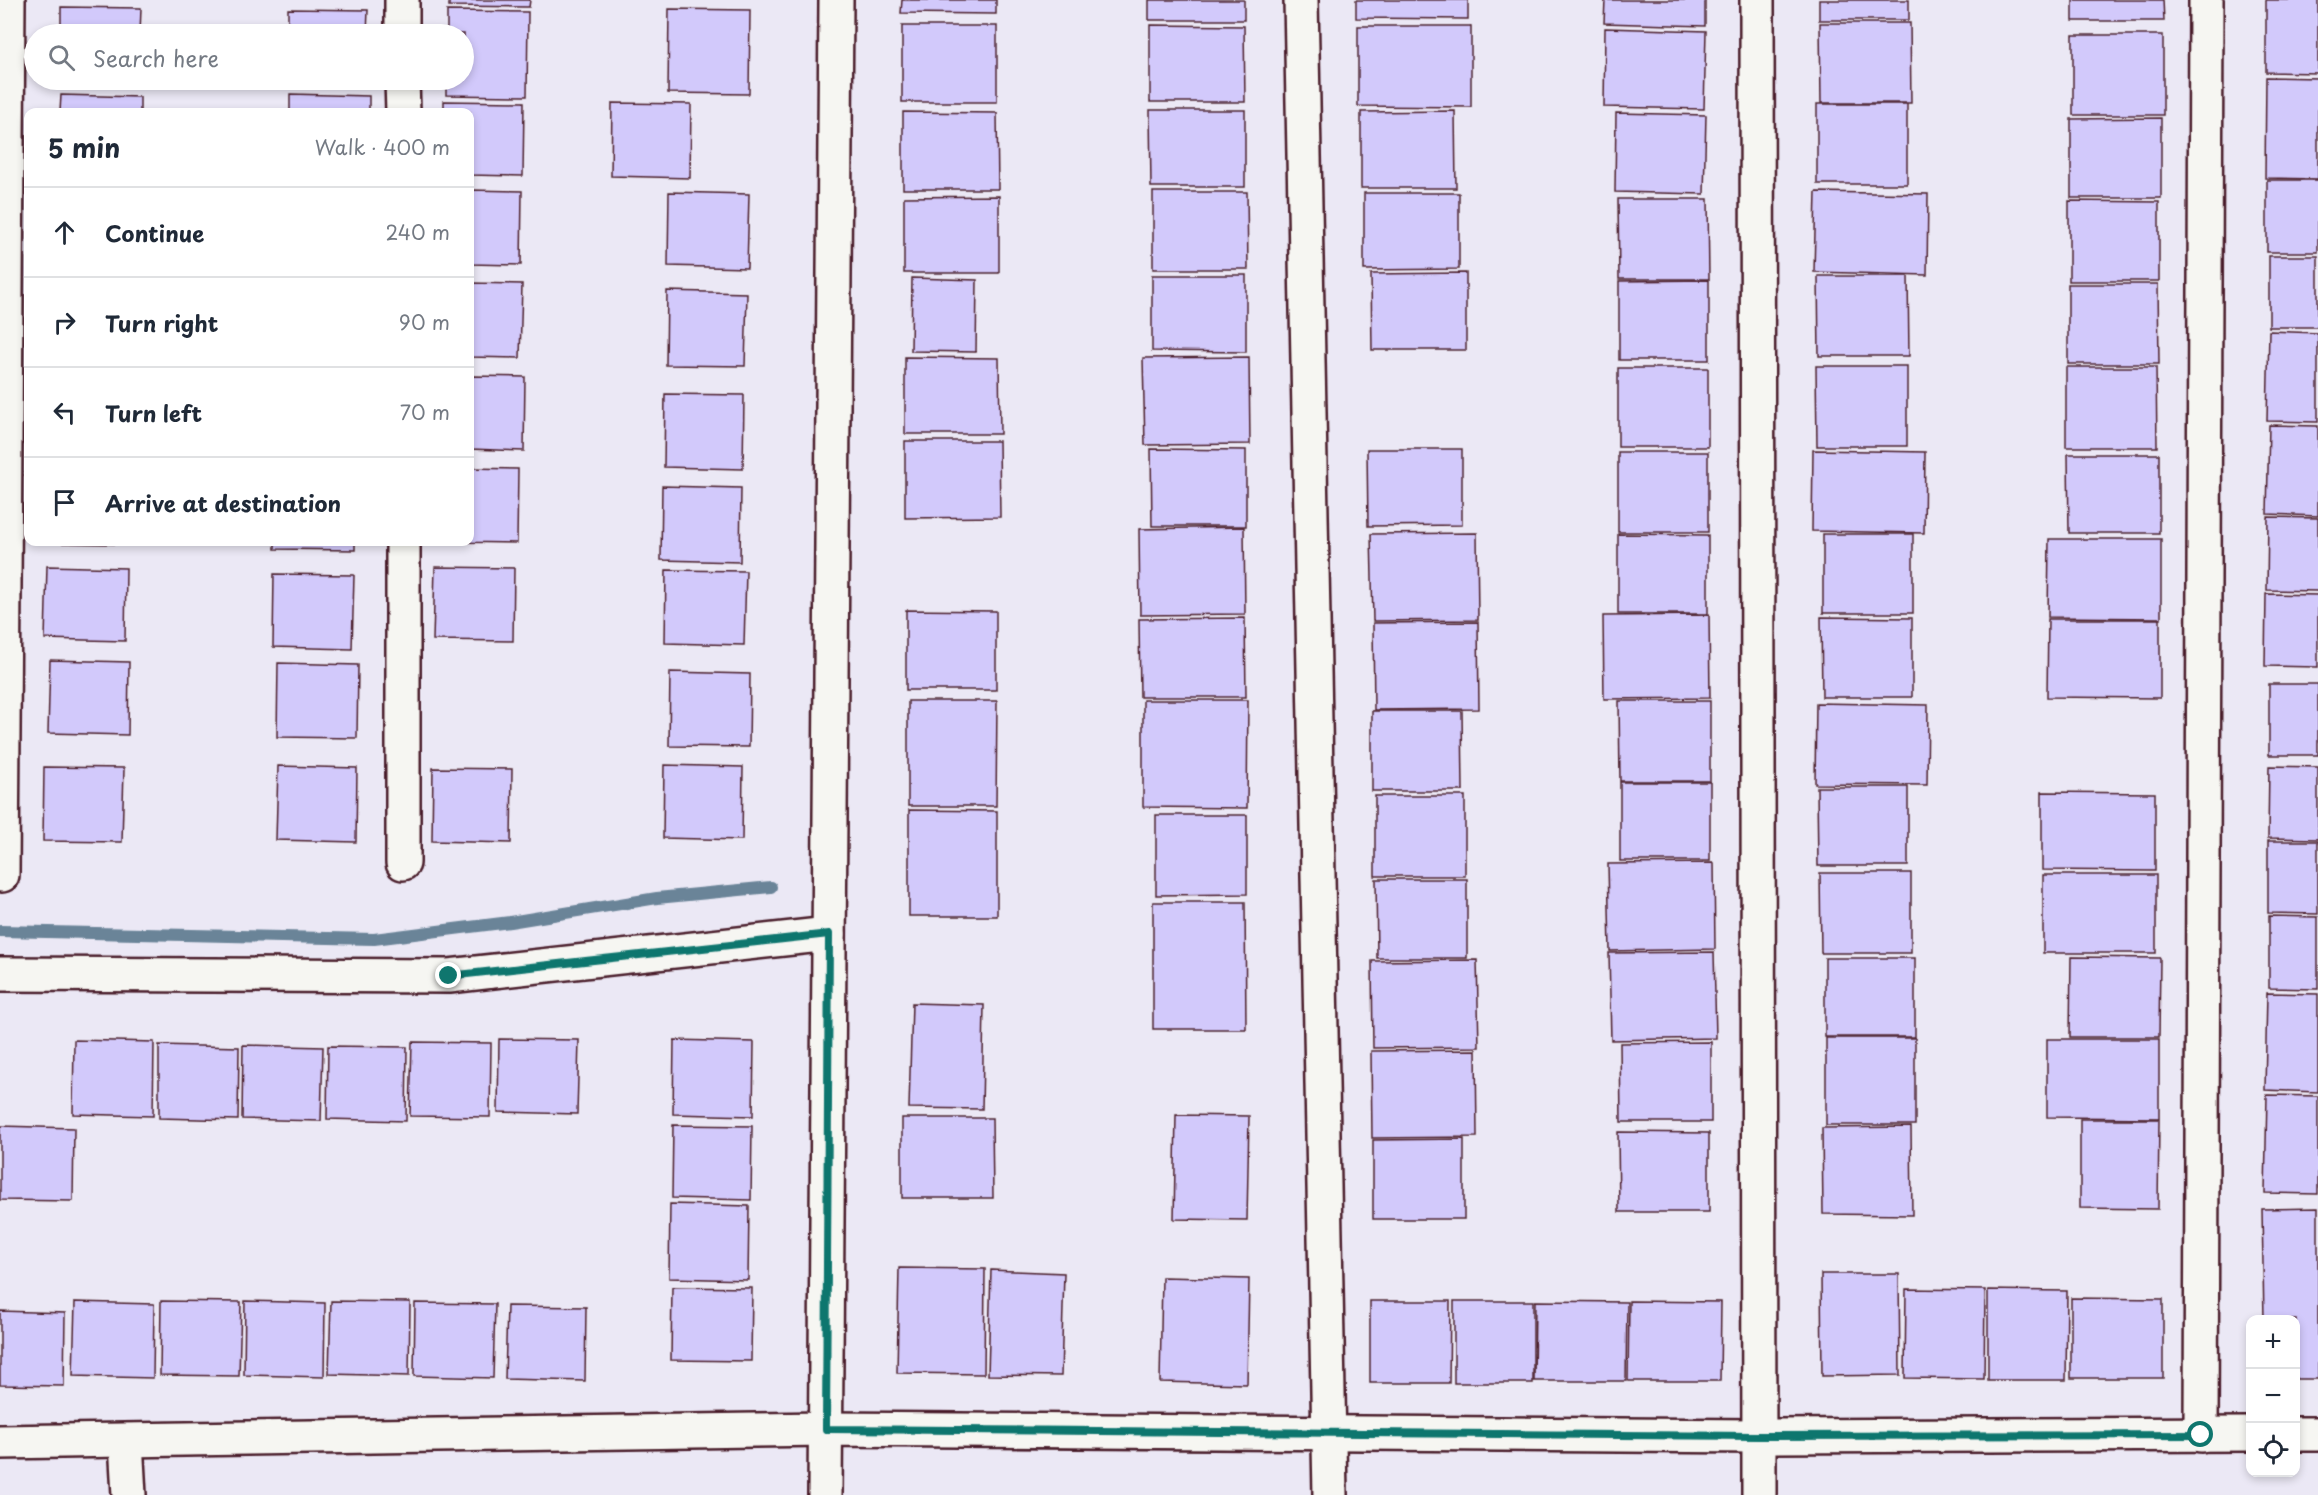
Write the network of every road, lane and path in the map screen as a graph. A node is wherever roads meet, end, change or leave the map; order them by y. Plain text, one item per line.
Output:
1 (8, 0) edge
2 (402, 0) edge
3 (836, 0) edge
4 (1302, 0) edge
5 (1757, 0) edge
6 (2206, 0) edge
7 (402, 24) edge
8 (402, 90) edge
9 (403, 108) edge
10 (403, 546) edge
11 (404, 863) dead end
12 (2, 875) dead end
13 (829, 934) junction
14 (0, 975) edge
15 (826, 1429) junction
16 (1329, 1434) junction
17 (2246, 1434) edge
18 (2300, 1434) edge
19 (2318, 1434) edge
20 (2201, 1435) junction
21 (1758, 1436) junction
22 (126, 1440) junction
23 (0, 1442) edge
24 (129, 1495) edge
25 (825, 1495) edge
26 (1330, 1495) edge
27 (1759, 1495) edge

1 - 12 street
2 - 7 street
3 - 13 street
4 - 16 street
5 - 21 street
6 - 20 street
8 - 9 street
10 - 11 street
13 - 14 street
13 - 15 street
15 - 16 street
15 - 22 street
15 - 25 street
16 - 21 street
16 - 26 street
17 - 20 street
18 - 19 street
20 - 21 street
21 - 27 street
22 - 23 street
22 - 24 street

